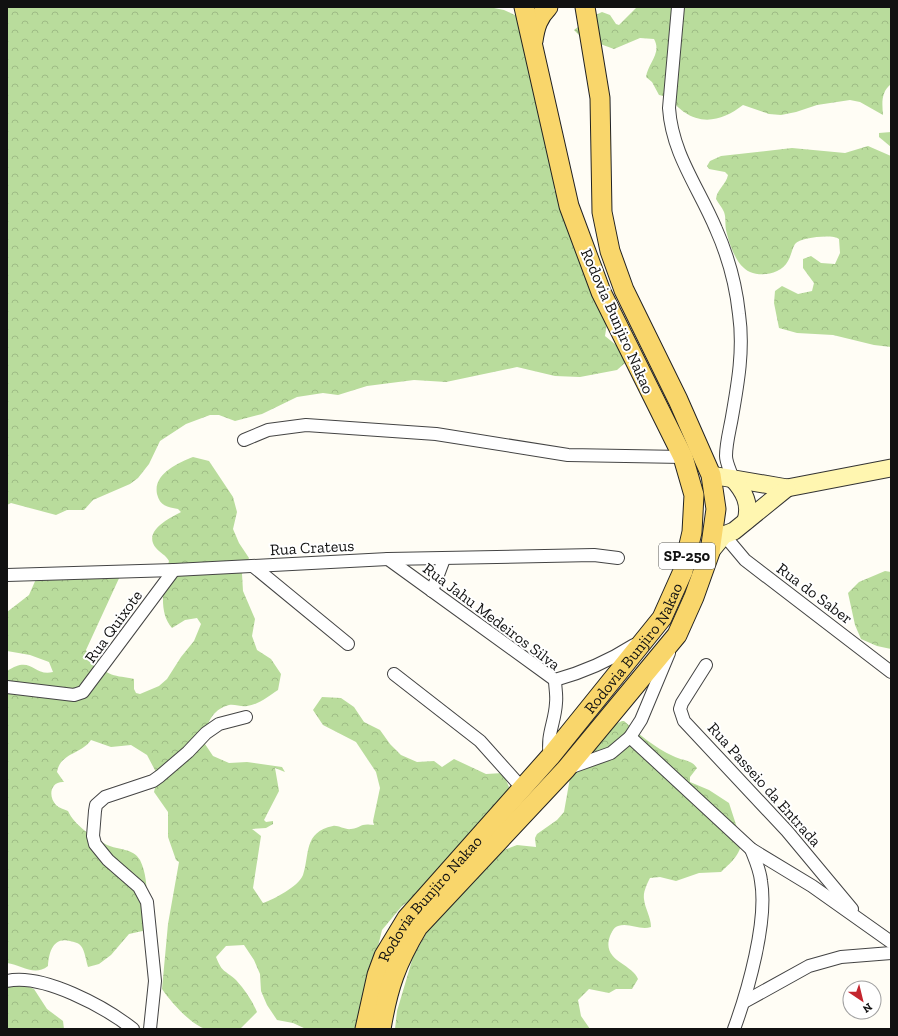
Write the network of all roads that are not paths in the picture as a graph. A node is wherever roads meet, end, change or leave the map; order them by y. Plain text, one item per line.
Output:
1 (524, 7) edge
2 (548, 7) edge
3 (570, 7) edge
4 (585, 7) edge
5 (678, 7) edge
6 (589, 26) junction
7 (533, 46) junction
8 (244, 440) dead end
9 (683, 457) junction
10 (891, 468) edge
11 (711, 475) junction
12 (733, 479) junction
13 (787, 488) junction
14 (746, 521) junction
15 (724, 535) junction
16 (710, 552) junction
17 (618, 558) dead end
18 (444, 559) junction
19 (388, 560) junction
20 (253, 566) junction
21 (174, 570) junction
22 (7, 574) edge
23 (432, 591) junction
24 (662, 618) junction
25 (677, 635) junction
26 (348, 644) dead end
27 (706, 665) dead end
28 (891, 672) edge
29 (394, 674) dead end
30 (555, 680) junction
31 (7, 687) edge
32 (246, 717) dead end
33 (630, 737) junction
34 (550, 757) junction
35 (566, 769) junction
36 (522, 788) junction
37 (751, 849) junction
38 (860, 919) junction
39 (891, 942) edge
40 (891, 953) edge
41 (7, 981) edge
42 (744, 1002) junction
43 (133, 1029) edge
44 (150, 1029) edge
45 (365, 1029) edge
46 (381, 1029) edge
47 (734, 1029) edge

1 - 7 main road, Rodovia Bunjiro Nakao / SP-250
2 - 7 main road
3 - 6 main road
4 - 6 main road, Rodovia Bunjiro Nakao / SP-250
5 - 12 street
6 - 11 main road, Rodovia Bunjiro Nakao / SP-250
7 - 9 main road, Rodovia Bunjiro Nakao / SP-250
8 - 9 street
9 - 24 main road, Rodovia Bunjiro Nakao / SP-250
10 - 13 street
11 - 12 street
11 - 16 main road, Rodovia Bunjiro Nakao / SP-250
12 - 13 street
12 - 14 street
13 - 14 street
14 - 15 street
15 - 16 street
15 - 28 street, Rua do Saber
16 - 25 main road, Rodovia Bunjiro Nakao / SP-250
17 - 18 street, Rua Crateus
18 - 19 street, Rua Crateus
18 - 23 street
19 - 20 street, Rua Crateus
19 - 23 street, Rua Jahu Medeiros Silva
20 - 21 street, Rua Crateus
20 - 26 street
21 - 22 street, Rua Crateus
21 - 31 street, Rua Quixote
23 - 30 street, Rua Jahu Medeiros Silva
24 - 30 street
24 - 34 main road, Rodovia Bunjiro Nakao / SP-250
25 - 33 street
25 - 35 main road, Rodovia Bunjiro Nakao / SP-250
27 - 38 street, Rua Passeio da Entrada
29 - 36 street
30 - 34 street, Rua Jahu Medeiros Silva
32 - 44 street
33 - 35 street
33 - 37 street
34 - 36 main road, Rodovia Bunjiro Nakao / SP-250
35 - 46 main road, Rodovia Bunjiro Nakao / SP-250
36 - 45 main road, Rodovia Bunjiro Nakao / SP-250
37 - 38 street
37 - 42 street
38 - 39 street
40 - 42 street
41 - 43 street
42 - 47 street

